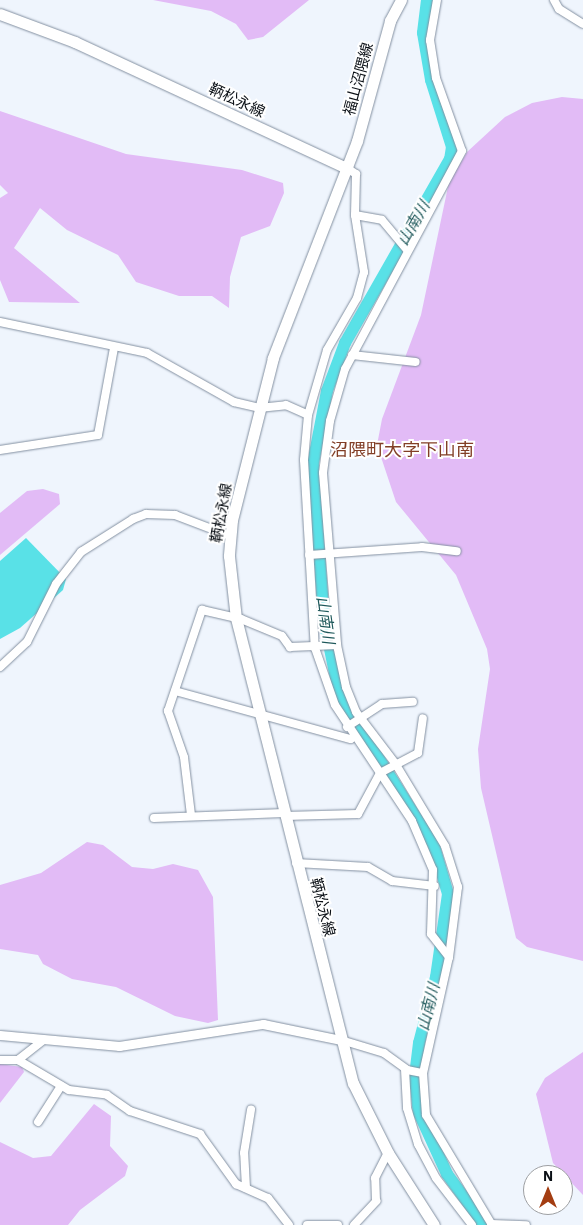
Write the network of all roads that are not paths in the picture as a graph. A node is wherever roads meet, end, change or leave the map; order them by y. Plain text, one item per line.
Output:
1 (401, 0) edge
2 (437, 0) edge
3 (554, 0) edge
4 (0, 14) edge
5 (583, 24) edge
6 (347, 168) junction
7 (355, 215) junction
8 (406, 248) junction
9 (0, 322) edge
10 (114, 348) junction
11 (352, 355) junction
12 (416, 362) dead end
13 (260, 408) junction
14 (308, 414) junction
15 (0, 450) edge
16 (230, 536) junction
17 (457, 551) dead end
18 (330, 552) junction
19 (311, 554) junction
20 (236, 618) junction
21 (336, 645) junction
22 (317, 648) junction
23 (0, 667) edge
24 (175, 691) junction
25 (412, 702) dead end
26 (259, 714) junction
27 (423, 718) dead end
28 (360, 719) junction
29 (349, 726) junction
30 (354, 736) junction
31 (394, 764) junction
32 (382, 772) junction
33 (285, 814) junction
34 (191, 815) junction
35 (154, 818) dead end
36 (296, 863) junction
37 (435, 886) junction
38 (448, 955) junction
39 (0, 1034) edge
40 (44, 1040) junction
41 (341, 1040) junction
42 (0, 1060) edge
43 (18, 1060) junction
44 (406, 1069) junction
45 (421, 1072) junction
46 (61, 1086) junction
47 (251, 1110) dead end
48 (38, 1122) dead end
49 (388, 1153) junction
50 (246, 1188) junction
51 (289, 1225) edge
52 (307, 1225) edge
53 (338, 1225) edge
54 (354, 1225) edge
55 (434, 1225) edge
56 (472, 1225) edge
57 (491, 1225) edge
58 (526, 1225) edge

1 - 6 main road, 福山沼隈線
2 - 8 street
3 - 5 street
4 - 6 main road, 鞆松永線
6 - 7 street
6 - 13 main road, 鞆松永線
7 - 8 street
7 - 14 street
8 - 11 street
9 - 10 street
10 - 13 street
10 - 15 street
11 - 12 street
11 - 18 street
13 - 14 street
13 - 16 main road, 鞆松永線
14 - 19 street
16 - 20 main road, 鞆松永線
16 - 23 street
17 - 18 street
18 - 19 street
18 - 21 street
19 - 22 street
20 - 22 street
20 - 24 street
20 - 26 main road, 鞆松永線
21 - 22 street
21 - 28 street
22 - 29 street
24 - 26 street
24 - 34 street
25 - 28 street
26 - 30 street
26 - 33 main road, 鞆松永線
27 - 31 street
28 - 29 street
28 - 31 street
29 - 30 street
30 - 32 street
31 - 32 street
31 - 38 street
32 - 33 street
32 - 37 street
33 - 34 street
33 - 36 main road, 鞆松永線
34 - 35 street
36 - 37 street
36 - 41 main road, 鞆松永線
37 - 38 street
38 - 45 street
39 - 40 street
40 - 41 street
40 - 43 street
41 - 44 street
41 - 49 main road, 鞆松永線
42 - 43 street
43 - 46 street
44 - 45 street
44 - 56 street
45 - 57 street
46 - 48 street
46 - 50 street
47 - 50 street
49 - 54 street
49 - 55 main road, 鞆松永線
50 - 51 street
52 - 53 street
57 - 58 street

